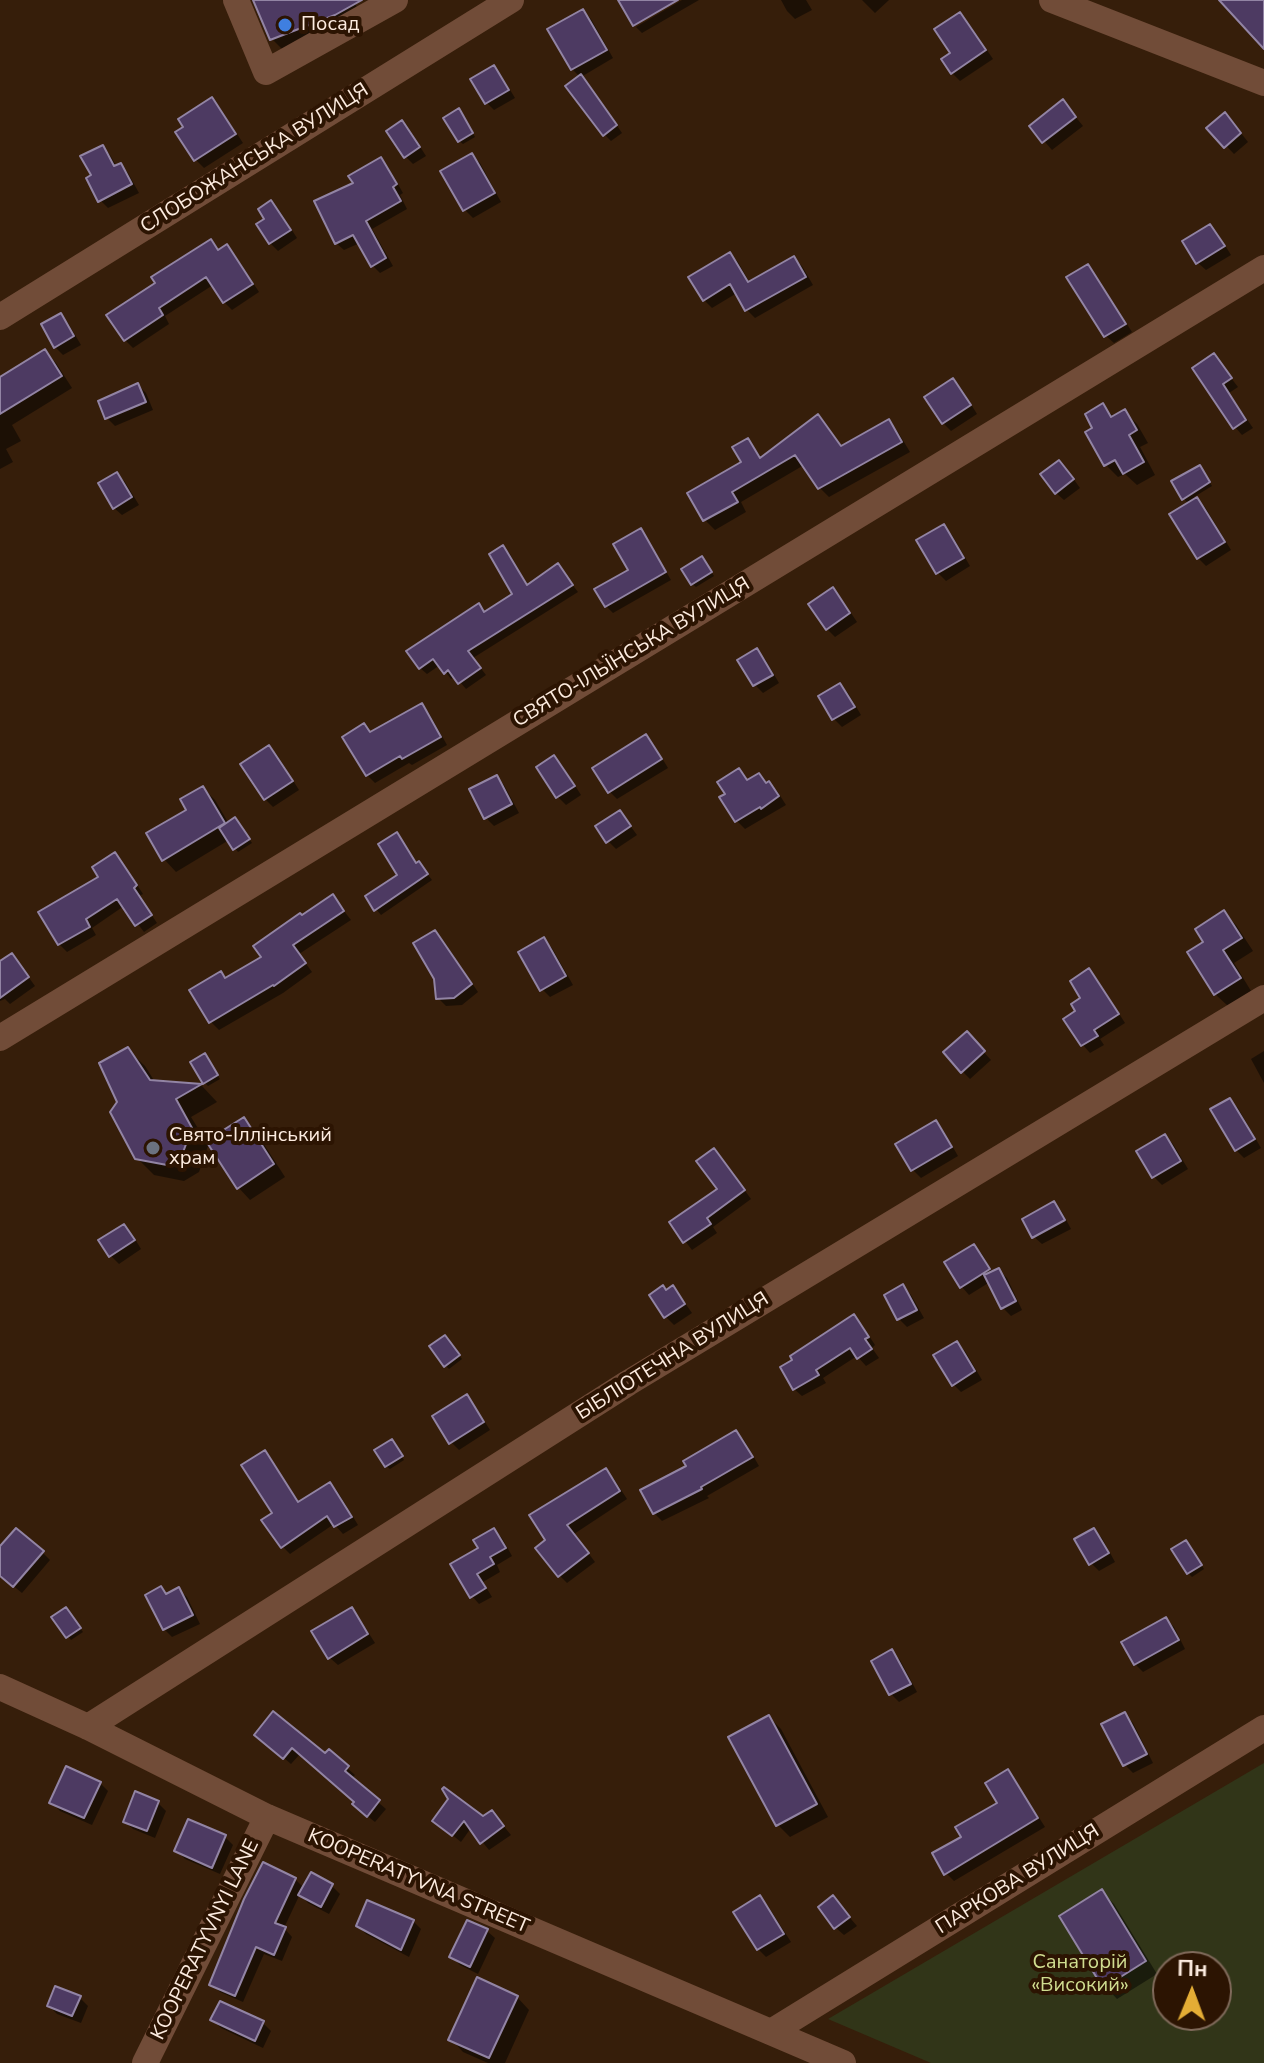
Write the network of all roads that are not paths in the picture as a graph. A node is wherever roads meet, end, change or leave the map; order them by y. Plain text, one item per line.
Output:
1 (236, 0) edge
2 (511, 0) edge
3 (1052, 0) edge
4 (380, 4) edge
5 (1264, 83) edge
6 (1264, 268) edge
7 (0, 317) edge
8 (1264, 998) edge
9 (0, 1038) edge
10 (0, 1687) edge
11 (88, 1727) junction
12 (1264, 1728) edge
13 (267, 1817) junction
14 (771, 2032) junction
15 (145, 2063) edge
16 (843, 2063) edge

1 - 4 street
2 - 7 street, СЛОБОЖАНСЬКА ВУЛИЦЯ
3 - 5 street
6 - 9 street, СВЯТО-ІЛЬЇНСЬКА ВУЛИЦЯ
8 - 11 street, БІБЛІОТЕЧНА ВУЛИЦЯ
10 - 11 street, KOOPERATYVNA STREET
11 - 13 street, KOOPERATYVNA STREET
12 - 14 street, ПАРКОВА ВУЛИЦЯ
13 - 14 street, KOOPERATYVNA STREET
13 - 15 street, KOOPERATYVNYI LANE
14 - 16 street, KOOPERATYVNA STREET

